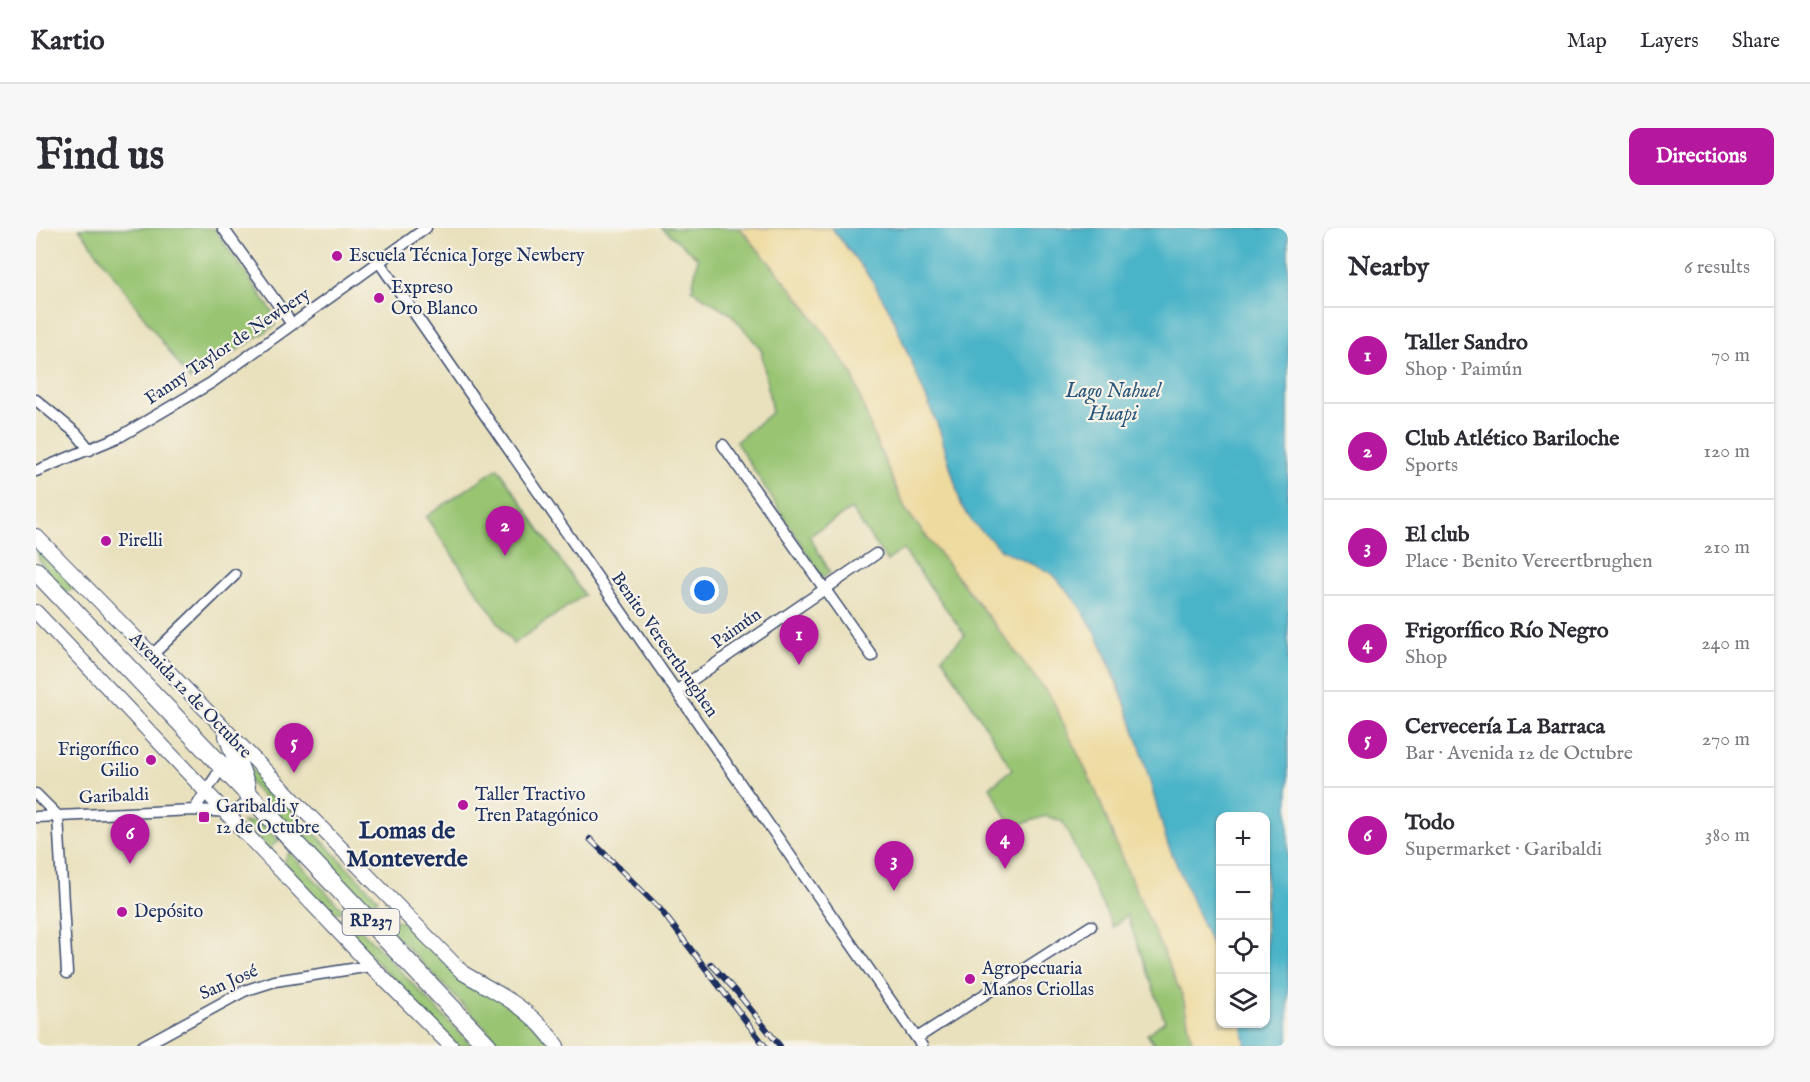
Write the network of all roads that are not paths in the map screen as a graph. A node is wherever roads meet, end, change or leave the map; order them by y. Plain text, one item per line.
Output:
1 (224, 228) edge
2 (426, 228) edge
3 (379, 262) junction
4 (292, 324) junction
5 (36, 400) edge
6 (723, 445) dead end
7 (90, 450) junction
8 (36, 471) edge
9 (36, 536) edge
10 (876, 554) dead end
11 (36, 558) edge
12 (36, 571) edge
13 (235, 575) dead end
14 (52, 587) junction
15 (824, 589) junction
16 (36, 612) edge
17 (151, 656) junction
18 (872, 656) dead end
19 (676, 691) junction
20 (228, 736) junction
21 (222, 767) junction
22 (208, 791) junction
23 (36, 794) edge
24 (252, 798) junction
25 (194, 810) junction
26 (227, 812) junction
27 (58, 816) junction
28 (36, 817) edge
29 (1091, 926) dead end
30 (371, 966) junction
31 (67, 973) dead end
32 (920, 1042) edge
33 (143, 1046) edge
34 (451, 1046) edge
35 (488, 1046) edge
36 (557, 1046) edge

1 - 4 street
2 - 3 street, Fanny Taylor de Newbery
3 - 4 street, Fanny Taylor de Newbery
3 - 19 street, Benito Vereertbrughen
4 - 7 street, Fanny Taylor de Newbery
5 - 7 street
6 - 15 street
7 - 8 street, Fanny Taylor de Newbery
9 - 17 street, Avenida 12 de Octubre
10 - 15 street, Paimún
11 - 14 main road
12 - 14 main road, Avenida 12 de Octubre / RP237
13 - 17 street
14 - 21 main road, Avenida 12 de Octubre / RP237
15 - 18 street
15 - 19 street, Paimún
16 - 22 street
17 - 20 street, Avenida 12 de Octubre
19 - 32 street, Benito Vereertbrughen
20 - 24 main road
20 - 36 street, Avenida 12 de Octubre
21 - 22 street
21 - 24 main road, Avenida 12 de Octubre / RP237
22 - 25 street
22 - 26 street
23 - 27 street
24 - 26 street, Garibaldi
24 - 35 main road, Avenida 12 de Octubre / RP237
25 - 26 street, Garibaldi
25 - 27 street, Garibaldi
26 - 30 street
27 - 28 street, Garibaldi
27 - 31 street
29 - 32 street
30 - 33 street, San José
30 - 34 street

